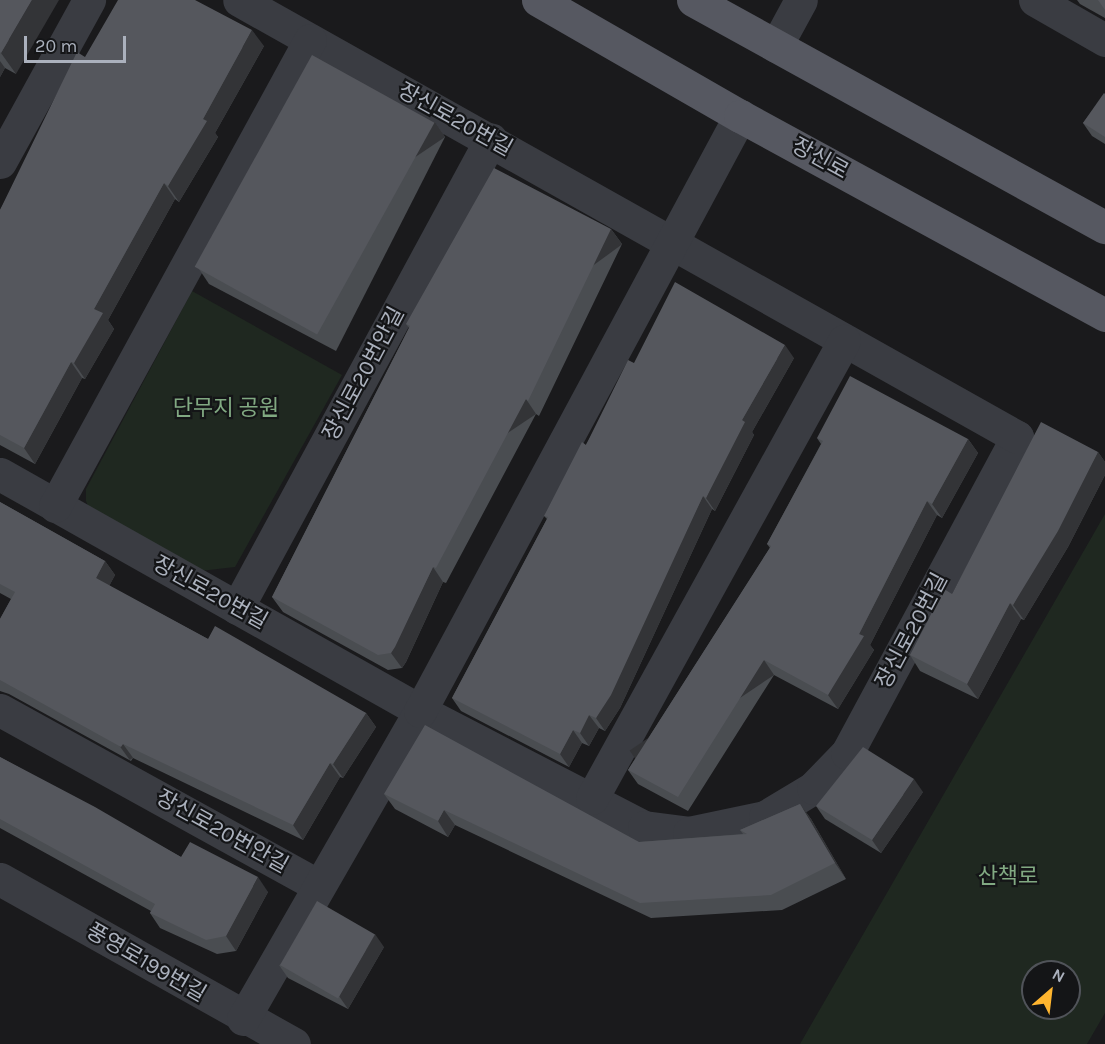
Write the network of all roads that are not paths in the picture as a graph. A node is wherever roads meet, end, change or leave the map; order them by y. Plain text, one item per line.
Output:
1 (89, 0) edge
2 (239, 0) edge
3 (538, 0) edge
4 (693, 0) edge
5 (801, 0) edge
6 (1035, 0) edge
7 (310, 40) junction
8 (1105, 40) edge
9 (776, 46) junction
10 (740, 116) junction
11 (491, 139) junction
12 (0, 162) edge
13 (1105, 228) edge
14 (670, 242) junction
15 (1105, 315) edge
16 (844, 341) junction
17 (0, 474) edge
18 (55, 506) junction
19 (237, 608) junction
20 (0, 710) edge
21 (420, 711) junction
22 (592, 798) junction
23 (0, 879) edge
24 (319, 886) junction
25 (243, 1019) junction
26 (294, 1044) edge

1 - 12 street
2 - 7 street, 장신로20번길
3 - 10 main road, 장신로
4 - 9 main road
5 - 9 street
6 - 8 street
7 - 11 street, 장신로20번길
7 - 18 street
9 - 13 main road
10 - 14 street
10 - 15 main road, 장신로
11 - 14 street, 장신로20번길
11 - 19 street, 장신로20번안길
14 - 16 street, 장신로20번길
14 - 21 street
16 - 22 street
16 - 22 street, 장신로20번길
17 - 18 street, 장신로20번길
18 - 19 street, 장신로20번길
19 - 21 street, 장신로20번길
20 - 24 street, 장신로20번안길
21 - 22 street, 장신로20번길
21 - 24 street
23 - 25 street, 풍영로199번길
24 - 25 street
25 - 26 street, 풍영로199번길

